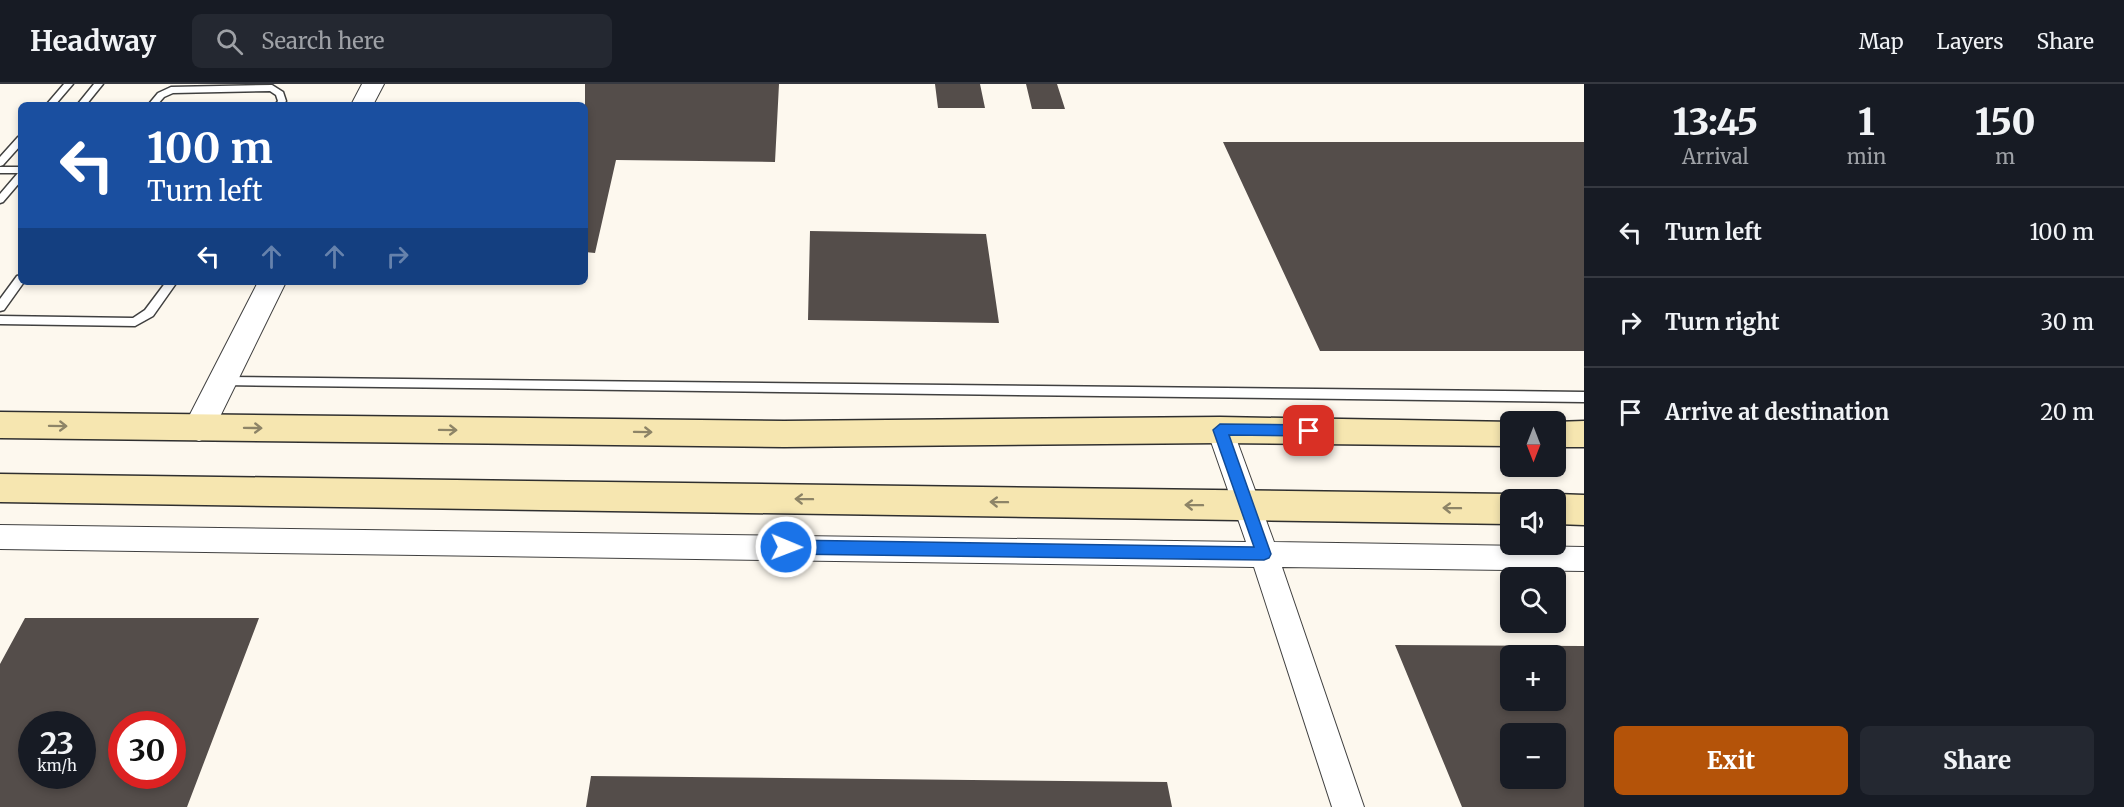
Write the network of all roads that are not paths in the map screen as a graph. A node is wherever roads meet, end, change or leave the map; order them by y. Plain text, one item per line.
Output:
1 (69, 84) edge
2 (99, 84) edge
3 (373, 84) edge
4 (53, 102) edge
5 (84, 102) edge
6 (155, 102) edge
7 (281, 102) edge
8 (364, 102) edge
9 (18, 142) edge
10 (18, 156) edge
11 (3, 159) edge
12 (0, 170) edge
13 (18, 170) edge
14 (18, 179) edge
15 (0, 200) edge
16 (18, 283) edge
17 (170, 285) edge
18 (270, 285) edge
19 (0, 307) edge
20 (0, 320) edge
21 (222, 381) junction
22 (1584, 397) edge
23 (0, 425) edge
24 (199, 428) junction
25 (1220, 430) junction
26 (1500, 433) edge
27 (1566, 434) edge
28 (1584, 434) edge
29 (0, 488) edge
30 (1248, 506) junction
31 (1500, 509) edge
32 (1566, 509) edge
33 (1584, 510) edge
34 (0, 537) edge
35 (1264, 554) junction
36 (1584, 559) edge
37 (1348, 807) edge

1 - 4 lane
2 - 5 lane
3 - 8 street
6 - 7 lane
9 - 11 lane
10 - 11 lane
12 - 13 lane
14 - 15 lane
16 - 19 lane
17 - 20 lane
18 - 21 street
21 - 22 lane
21 - 24 street
23 -> 24 main road
24 -> 25 main road
25 - 26 main road
25 - 30 street
27 - 28 main road
30 -> 29 main road
31 -> 30 main road
30 - 35 street
32 - 33 main road
34 - 35 street
35 - 36 street
35 - 37 street

